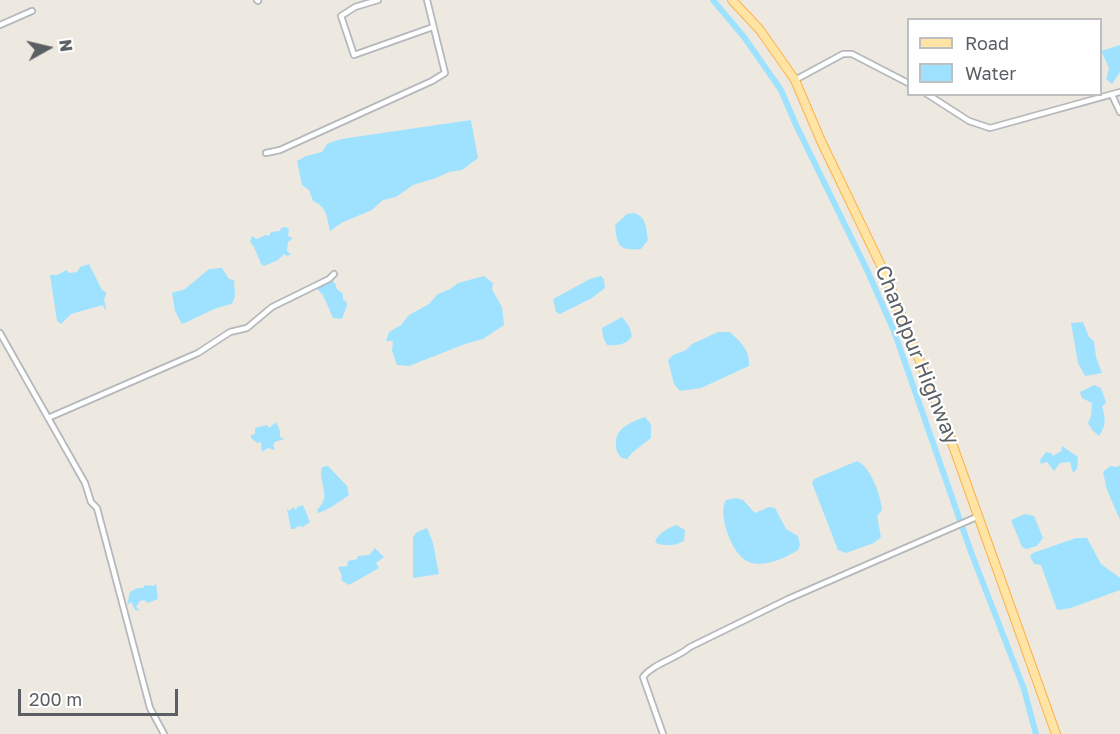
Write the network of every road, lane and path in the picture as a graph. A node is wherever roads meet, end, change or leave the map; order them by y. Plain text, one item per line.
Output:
1 (378, 0) edge
2 (426, 0) edge
3 (732, 0) edge
4 (32, 11) dead end
5 (0, 25) edge
6 (432, 27) junction
7 (795, 80) junction
8 (907, 82) edge
9 (1120, 92) edge
10 (1112, 95) junction
11 (930, 96) edge
12 (1120, 112) edge
13 (266, 153) dead end
14 (333, 274) dead end
15 (0, 333) edge
16 (48, 418) junction
17 (976, 517) junction
18 (164, 734) edge
19 (663, 734) edge
20 (1056, 734) edge

1 - 6 street
2 - 6 street
3 - 7 main road, Chandpur Highway
4 - 5 street
6 - 13 street
7 - 8 street
7 - 17 main road, Chandpur Highway
9 - 10 street
10 - 11 street
10 - 12 street
14 - 16 street
15 - 16 street
16 - 18 street
17 - 19 street
17 - 20 main road, Chandpur Highway

